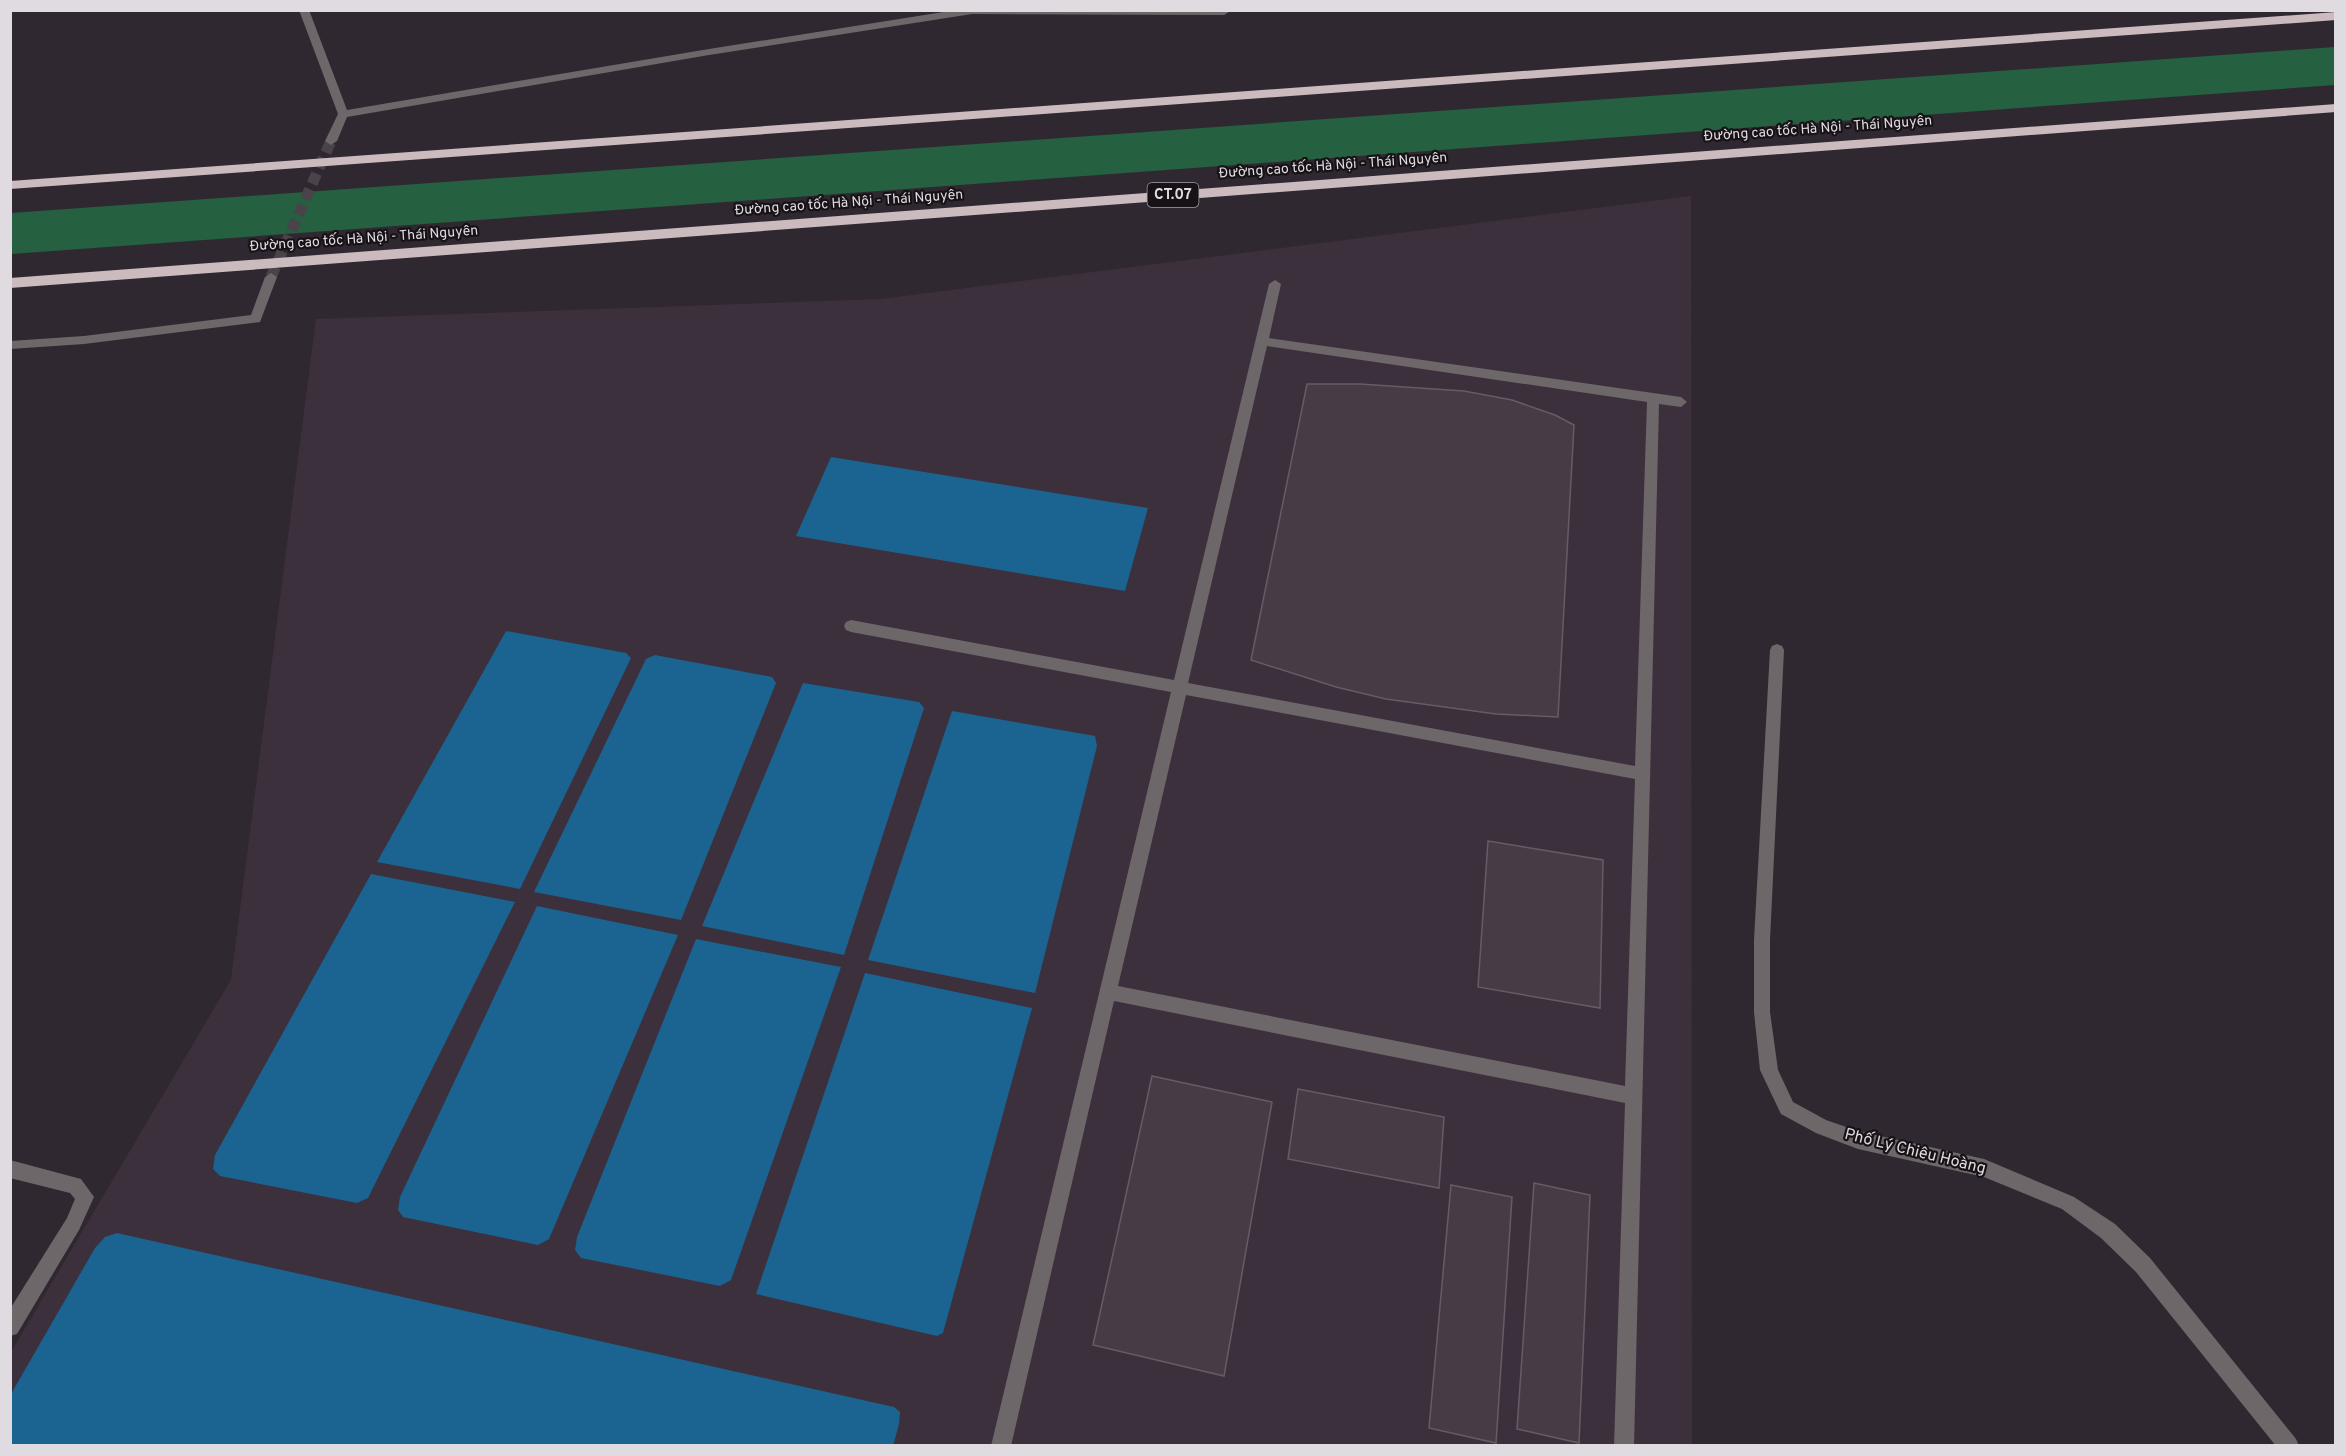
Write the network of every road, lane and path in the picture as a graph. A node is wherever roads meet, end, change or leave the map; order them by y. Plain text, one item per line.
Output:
1 (304, 10) edge
2 (1224, 12) edge
3 (2336, 16) edge
4 (2336, 108) edge
5 (343, 114) junction
6 (331, 141) tunnel mouth
7 (10, 185) edge
8 (271, 277) tunnel mouth
9 (10, 283) edge
10 (1275, 284) dead end
11 (1261, 341) junction
12 (10, 345) edge
13 (1653, 398) junction
14 (1681, 402) dead end
15 (851, 626) dead end
16 (1777, 650) dead end
17 (1180, 687) junction
18 (1643, 774) junction
19 (1108, 992) junction
20 (1634, 1096) junction
21 (10, 1169) edge
22 (10, 1327) edge
23 (1001, 1446) edge
24 (1624, 1446) edge
25 (2289, 1446) edge

1 - 5 street
2 - 5 street
3 - 7 highway
4 - 9 highway, Đường cao tốc Hà Nội - Thái Nguyên / CT.07
5 - 6 street
8 - 12 street
10 - 11 street
11 - 13 street
11 - 17 street
13 - 14 street
13 - 18 street
15 - 17 street
16 - 25 street, Phố Lý Chiêu Hoàng
17 - 18 street
17 - 19 street
18 - 20 street
19 - 20 street
19 - 23 street
20 - 24 street
21 - 22 street

